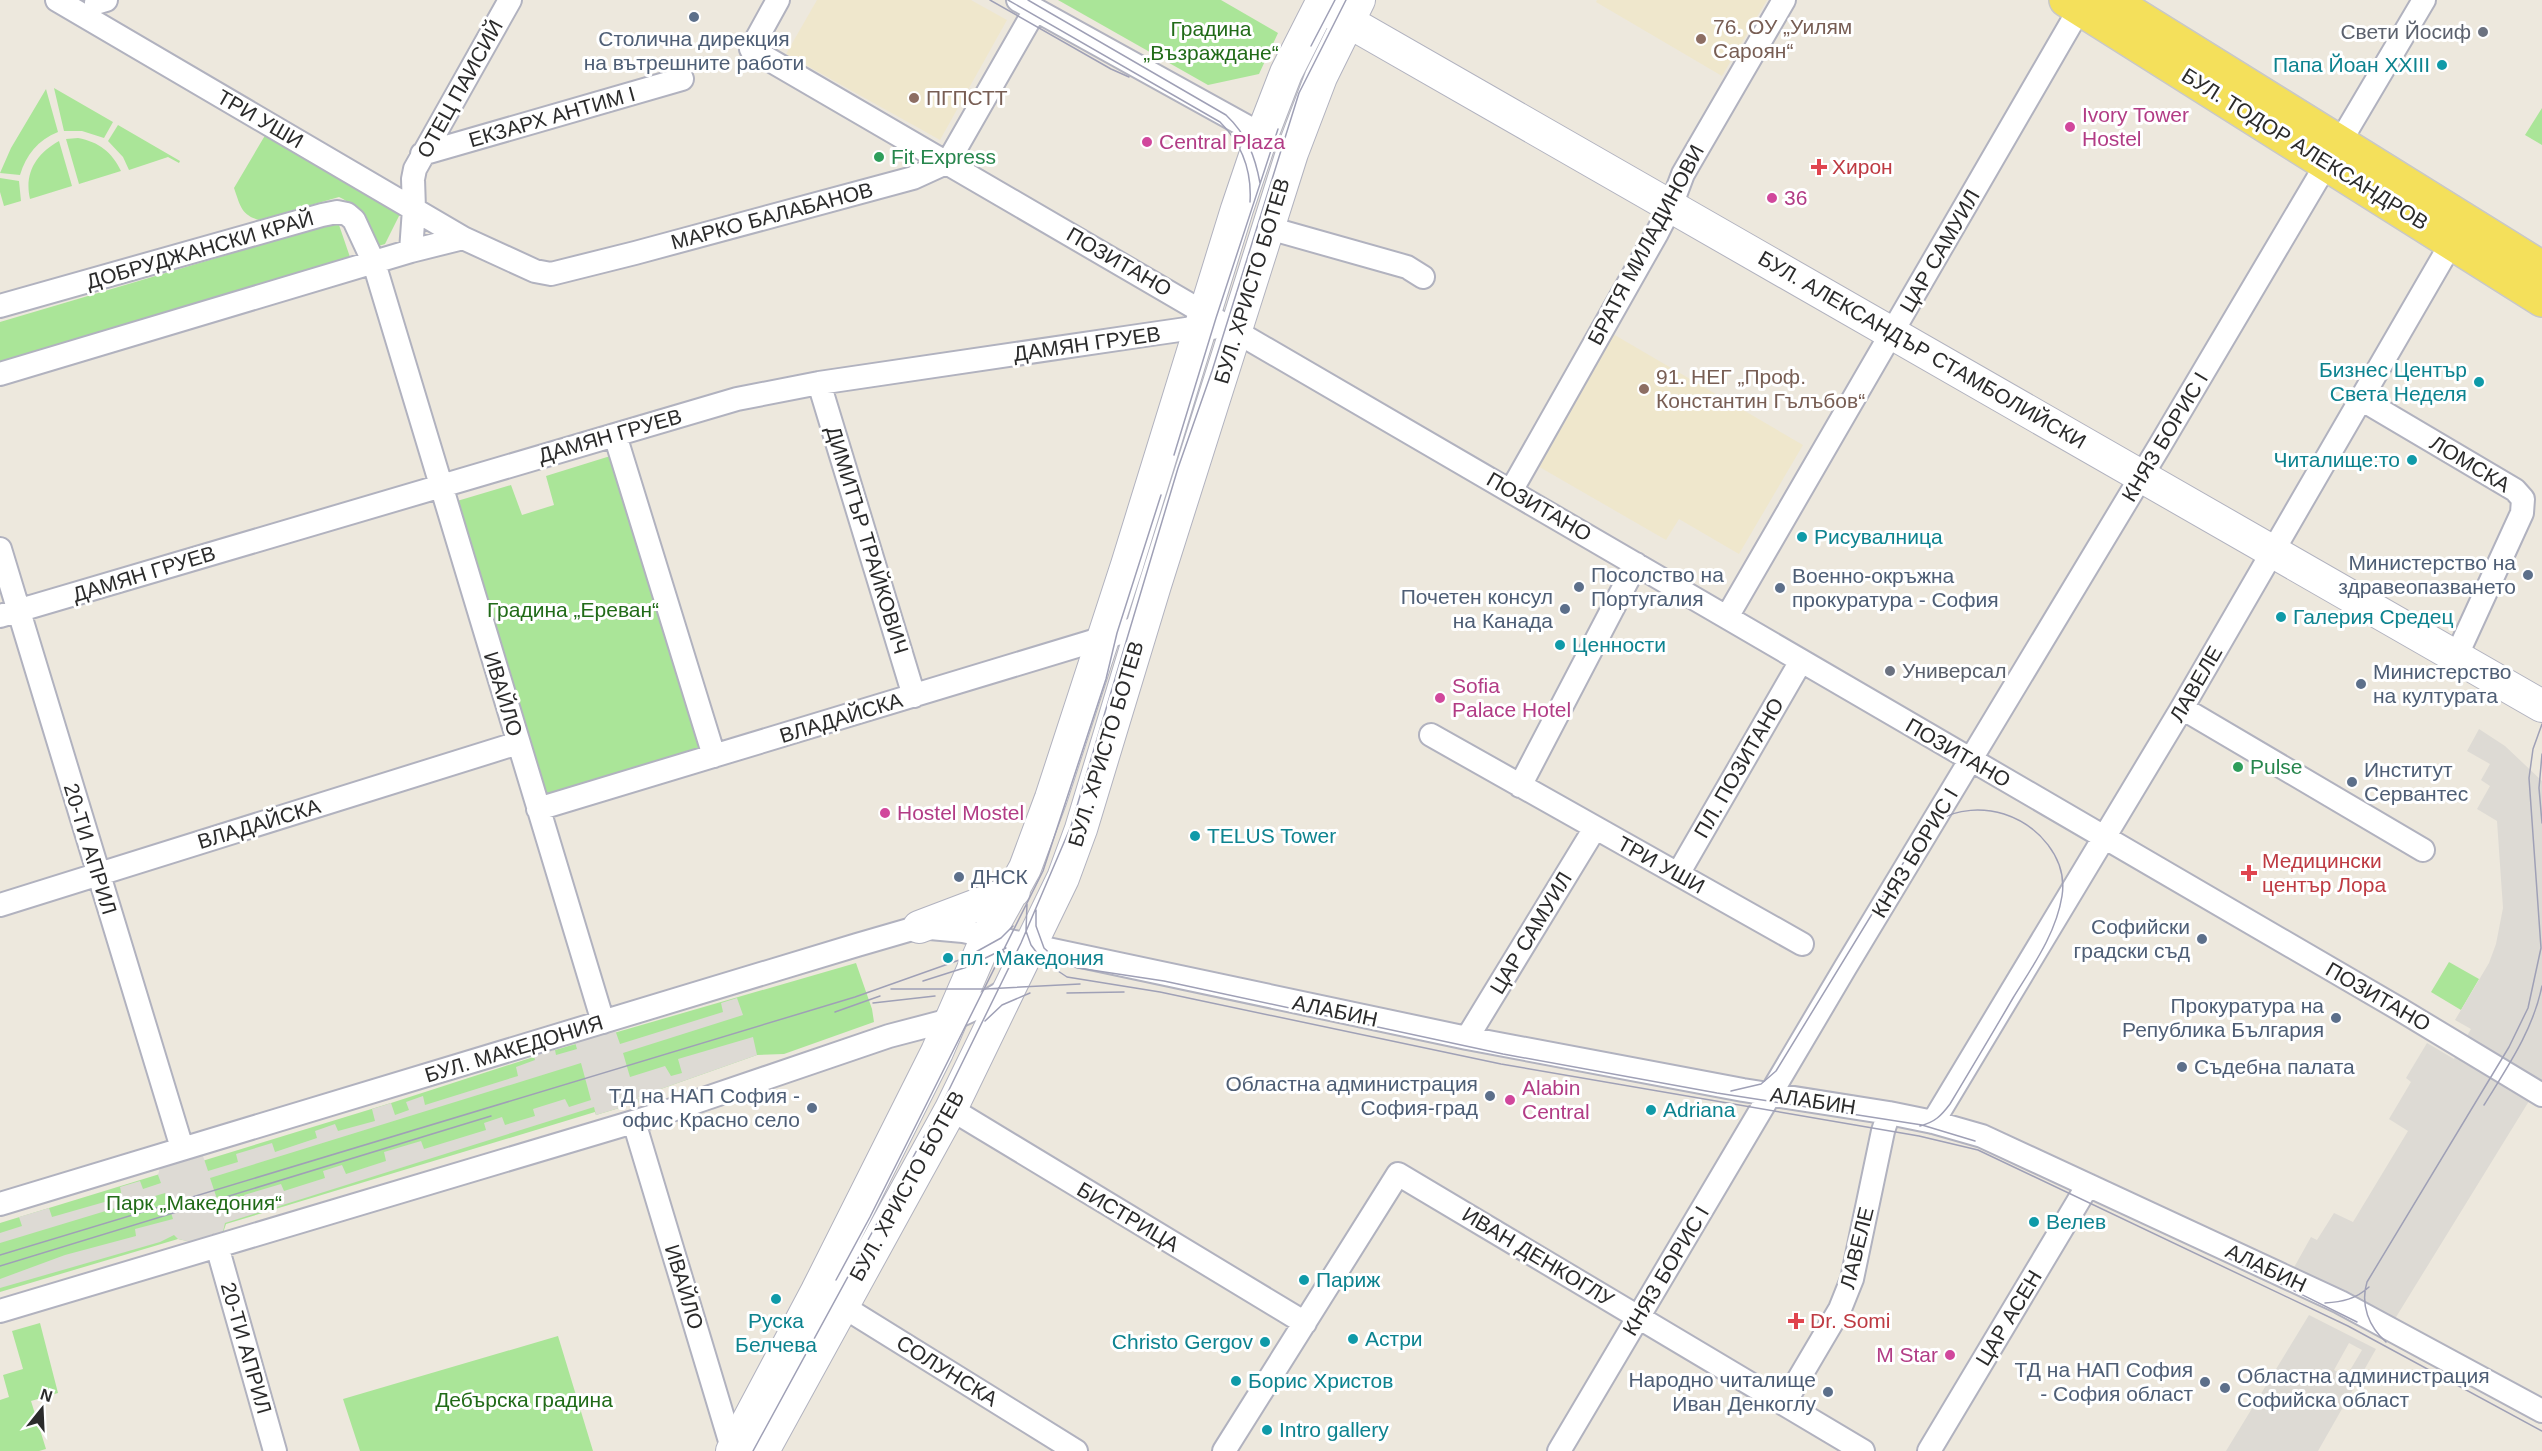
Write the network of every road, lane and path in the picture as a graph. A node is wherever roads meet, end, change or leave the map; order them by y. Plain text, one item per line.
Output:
1 (57, 0) edge
2 (510, 0) edge
3 (778, 0) edge
4 (1784, 0) edge
5 (2110, 0) edge
6 (2424, 0) edge
7 (1318, 2) edge
8 (2073, 4) edge
9 (1027, 5) edge
10 (1353, 10) edge
11 (682, 79) dead end
12 (1262, 135) junction
13 (2333, 153) junction
14 (422, 154) junction
15 (948, 162) junction
16 (1671, 206) junction
17 (414, 209) junction
18 (1269, 228) junction
19 (464, 238) junction
20 (2452, 242) junction
21 (411, 251) junction
22 (374, 263) junction
23 (2542, 268) edge
24 (1423, 277) dead end
25 (2542, 300) edge
26 (0, 306) edge
27 (1202, 319) junction
28 (1236, 330) junction
29 (1893, 333) junction
30 (0, 374) edge
31 (819, 383) junction
32 (2361, 399) junction
33 (615, 435) junction
34 (2141, 476) junction
35 (441, 485) junction
36 (1511, 491) junction
37 (0, 549) edge
38 (2272, 551) junction
39 (1636, 564) junction
40 (9, 614) edge
41 (1727, 617) junction
42 (1143, 626) junction
43 (1103, 637) junction
44 (2456, 657) junction
45 (1801, 661) junction
46 (914, 696) junction
47 (2539, 697) edge
48 (2182, 708) junction
49 (1431, 735) dead end
50 (518, 743) junction
51 (714, 756) junction
52 (1971, 760) junction
53 (1520, 786) junction
54 (538, 809) junction
55 (1595, 828) junction
56 (2104, 839) junction
57 (2423, 850) dead end
58 (1678, 874) junction
59 (98, 875) junction
60 (1014, 891) junction
61 (0, 906) edge
62 (919, 927) junction
63 (988, 935) junction
64 (1802, 944) dead end
65 (1031, 945) junction
66 (1010, 988) junction
67 (950, 1020) junction
68 (603, 1022) junction
69 (910, 1031) junction
70 (1467, 1038) junction
71 (937, 1052) junction
72 (1770, 1095) junction
73 (2542, 1095) edge
74 (951, 1109) junction
75 (1889, 1113) junction
76 (634, 1122) junction
77 (1933, 1122) junction
78 (182, 1148) junction
79 (2088, 1185) junction
80 (0, 1204) edge
81 (217, 1246) junction
82 (830, 1298) junction
83 (0, 1311) edge
84 (1639, 1317) junction
85 (1305, 1323) junction
86 (1784, 1404) junction
87 (2542, 1411) edge
88 (275, 1451) edge
89 (740, 1451) edge
90 (1076, 1451) edge
91 (1224, 1451) edge
92 (1559, 1451) edge
93 (1863, 1451) edge
94 (1929, 1451) edge

1 - 17 street, ТРИ УШИ
2 - 14 street, ОТЕЦ ПАИСИЙ
3 - 15 street, ПОЗИТАНО
4 - 16 street, БРАТЯ МИЛАДИНОВИ
5 - 13 main road, БУЛ. ТОДОР АЛЕКСАНДРОВ
6 - 13 street, КНЯЗ БОРИС I
7 - 10 main road, БУЛ. АЛЕКСАНДЪР СТАМБОЛИЙСКИ
7 - 12 main road, БУЛ. ХРИСТО БОТЕВ
8 - 13 main road, БУЛ. ТОДОР АЛЕКСАНДРОВ
8 - 29 street, ЦАР САМУИЛ
9 - 12 street
9 - 15 street
10 - 16 main road, БУЛ. АЛЕКСАНДЪР СТАМБОЛИЙСКИ
10 - 18 main road, БУЛ. ХРИСТО БОТЕВ
11 - 14 street, ЕКЗАРХ АНТИМ I
12 - 27 main road, БУЛ. ХРИСТО БОТЕВ
13 - 20 main road, БУЛ. ТОДОР АЛЕКСАНДРОВ
13 - 23 main road, БУЛ. ТОДОР АЛЕКСАНДРОВ
13 - 34 street, КНЯЗ БОРИС I
14 - 17 street, ОТЕЦ ПАИСИЙ
15 - 19 street, МАРКО БАЛАБАНОВ
15 - 27 street, ПОЗИТАНО
16 - 29 main road, БУЛ. АЛЕКСАНДЪР СТАМБОЛИЙСКИ
16 - 36 street, БРАТЯ МИЛАДИНОВИ
17 - 19 street, ТРИ УШИ
17 - 21 street, ОТЕЦ ПАИСИЙ
18 - 24 street
18 - 28 main road, БУЛ. ХРИСТО БОТЕВ
19 - 21 street
20 - 25 main road, БУЛ. ТОДОР АЛЕКСАНДРОВ
20 - 32 street, ЛАВЕЛЕ
21 - 22 street
22 - 26 street, ДОБРУДЖАНСКИ КРАЙ
22 - 30 street
22 - 35 street, ИВАЙЛО
27 - 28 street, ПОЗИТАНО
27 - 31 street, ДАМЯН ГРУЕВ
27 - 43 main road, БУЛ. ХРИСТО БОТЕВ
28 - 36 street, ПОЗИТАНО
28 - 42 main road, БУЛ. ХРИСТО БОТЕВ
29 - 34 main road, БУЛ. АЛЕКСАНДЪР СТАМБОЛИЙСКИ
29 - 41 street, ЦАР САМУИЛ
31 - 33 street, ДАМЯН ГРУЕВ
31 - 46 street, ДИМИТЪР ТРАЙКОВИЧ
32 - 38 street, ЛАВЕЛЕ
32 - 44 street, ЛОМСКА
33 - 35 street, ДАМЯН ГРУЕВ
33 - 51 street
34 - 38 main road, БУЛ. АЛЕКСАНДЪР СТАМБОЛИЙСКИ
34 - 52 street, КНЯЗ БОРИС I
35 - 40 street, ДАМЯН ГРУЕВ
35 - 50 street, ИВАЙЛО
36 - 39 street, ПОЗИТАНО
37 - 40 street, 20-ТИ АПРИЛ
38 - 44 main road, БУЛ. АЛЕКСАНДЪР СТАМБОЛИЙСКИ
38 - 48 street, ЛАВЕЛЕ
39 - 41 street, ПОЗИТАНО
39 - 53 street
40 - 59 street, 20-ТИ АПРИЛ
41 - 45 street, ПОЗИТАНО
42 - 43 street, ВЛАДАЙСКА
42 - 65 main road, БУЛ. ХРИСТО БОТЕВ
43 - 46 street, ВЛАДАЙСКА
43 - 60 main road, БУЛ. ХРИСТО БОТЕВ
44 - 47 main road, БУЛ. АЛЕКСАНДЪР СТАМБОЛИЙСКИ
45 - 52 street, ПОЗИТАНО
45 - 58 street, ПЛ. ПОЗИТАНО
46 - 51 street, ВЛАДАЙСКА
48 - 56 street, ЛАВЕЛЕ
48 - 57 street
49 - 53 street, ТРИ УШИ
50 - 54 street, ИВАЙЛО
50 - 59 street, ВЛАДАЙСКА
51 - 54 street, ВЛАДАЙСКА
52 - 56 street, ПОЗИТАНО
52 - 72 street, КНЯЗ БОРИС I
53 - 55 street, ТРИ УШИ
54 - 68 street, ИВАЙЛО
55 - 58 street, ТРИ УШИ
55 - 70 street, ЦАР САМУИЛ
56 - 73 street, ПОЗИТАНО
56 - 77 street, ЛАВЕЛЕ
58 - 64 street, ТРИ УШИ
59 - 61 street, ВЛАДАЙСКА
59 - 78 street, 20-ТИ АПРИЛ
60 - 62 main road
60 - 63 main road, БУЛ. ХРИСТО БОТЕВ
62 - 63 street, БУЛ. МАКЕДОНИЯ
62 - 68 street, БУЛ. МАКЕДОНИЯ
63 - 65 street, БУЛ. МАКЕДОНИЯ
63 - 67 main road, БУЛ. ХРИСТО БОТЕВ
65 - 66 main road, БУЛ. ХРИСТО БОТЕВ
65 - 70 street, АЛАБИН
66 - 67 street
66 - 74 main road, БУЛ. ХРИСТО БОТЕВ
67 - 69 street
67 - 71 main road, БУЛ. ХРИСТО БОТЕВ
68 - 78 street, БУЛ. МАКЕДОНИЯ
69 - 71 street
69 - 76 street
70 - 72 street, АЛАБИН
71 - 82 main road, БУЛ. ХРИСТО БОТЕВ
72 - 75 street, АЛАБИН
72 - 84 street, КНЯЗ БОРИС I
74 - 82 main road, БУЛ. ХРИСТО БОТЕВ
74 - 85 street, БИСТРИЦА
75 - 77 street, АЛАБИН
75 - 86 street, ЛАВЕЛЕ
76 - 81 street
76 - 89 street, ИВАЙЛО
77 - 79 street, АЛАБИН
78 - 80 street, БУЛ. МАКЕДОНИЯ
79 - 87 street, АЛАБИН
79 - 94 street, ЦАР АСЕН
81 - 83 street
81 - 88 street, 20-ТИ АПРИЛ
82 - 89 main road, БУЛ. ХРИСТО БОТЕВ
82 - 90 street, СОЛУНСКА
84 - 85 street, ИВАН ДЕНКОГЛУ
84 - 86 street, ИВАН ДЕНКОГЛУ
84 - 92 street, КНЯЗ БОРИС I
85 - 91 street
86 - 93 street, ИВАН ДЕНКОГЛУ

